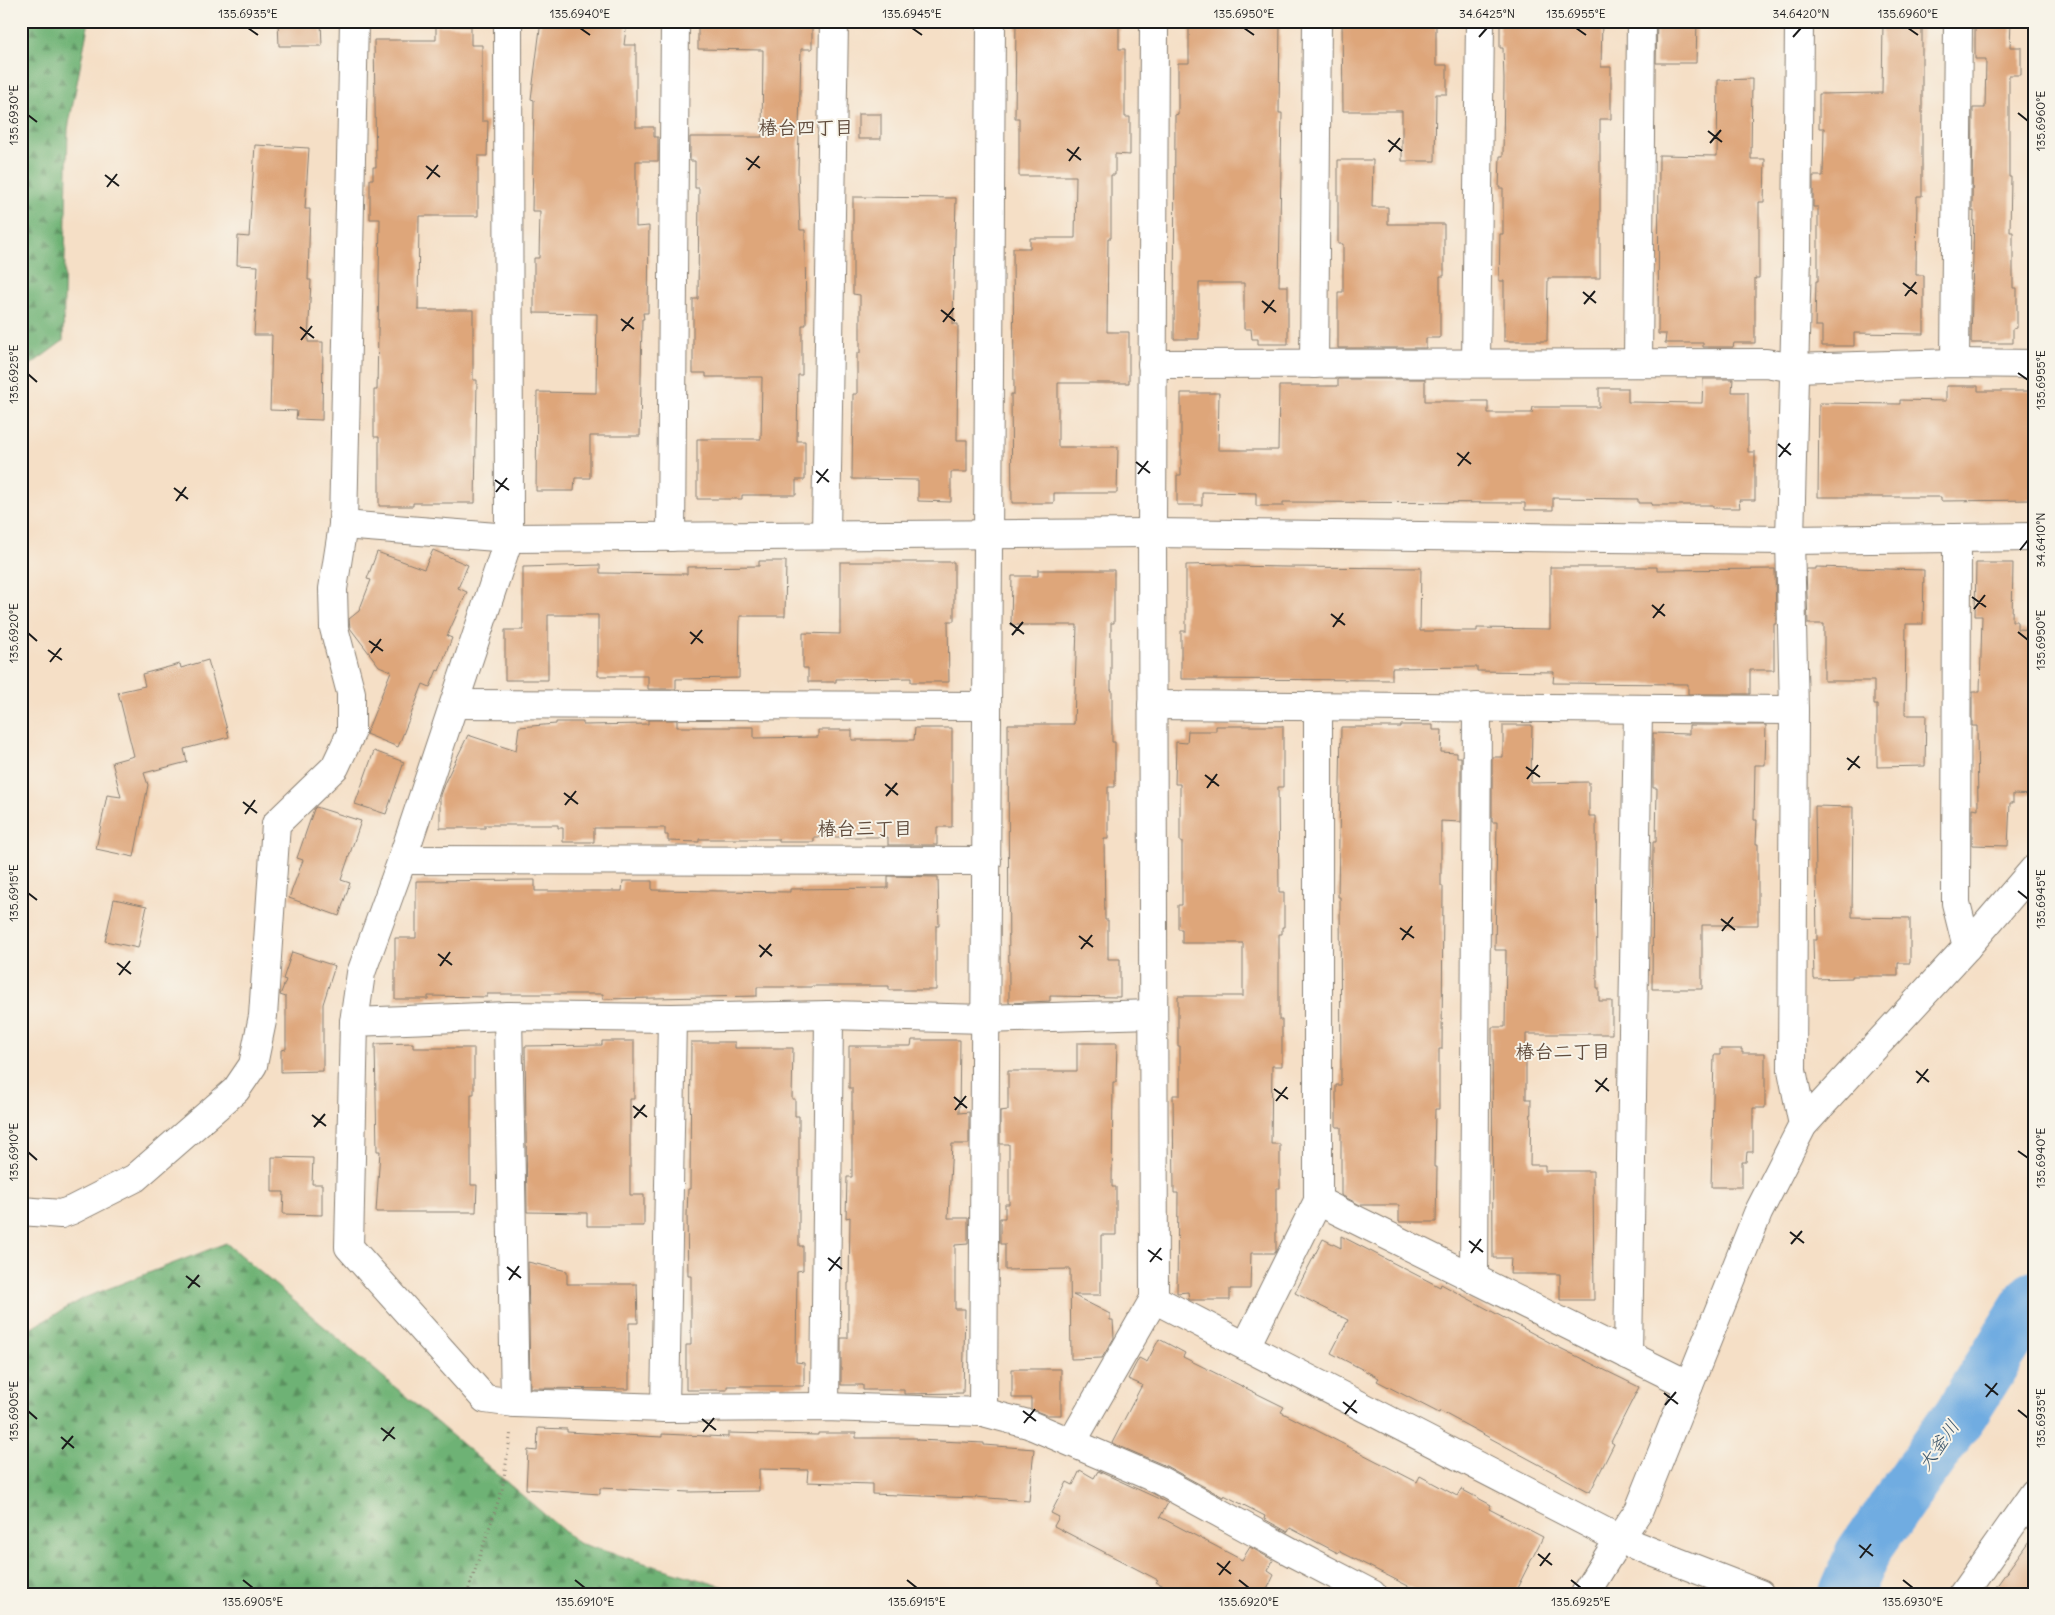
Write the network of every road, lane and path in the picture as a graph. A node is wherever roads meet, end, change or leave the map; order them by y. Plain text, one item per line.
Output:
1 (354, 21) edge
2 (508, 21) edge
3 (675, 21) edge
4 (834, 21) edge
5 (991, 21) edge
6 (1154, 21) edge
7 (1317, 21) edge
8 (1480, 21) edge
9 (1641, 21) edge
10 (1799, 21) edge
11 (1958, 21) edge
12 (1638, 363) junction
13 (1955, 363) junction
14 (1152, 364) junction
15 (1314, 364) junction
16 (1476, 364) junction
17 (2034, 364) edge
18 (1794, 368) junction
19 (343, 525) junction
20 (1152, 533) junction
21 (987, 534) junction
22 (826, 535) junction
23 (671, 537) junction
24 (509, 538) junction
25 (1958, 538) junction
26 (2034, 538) edge
27 (1790, 540) junction
28 (455, 704) junction
29 (1152, 704) junction
30 (987, 706) junction
31 (1318, 706) junction
32 (1478, 707) junction
33 (1638, 708) junction
34 (1794, 710) junction
35 (402, 860) junction
36 (987, 861) junction
37 (2034, 869) edge
38 (1966, 947) junction
39 (1153, 1014) junction
40 (829, 1015) junction
41 (508, 1016) junction
42 (672, 1018) junction
43 (986, 1019) junction
44 (354, 1022) junction
45 (1803, 1125) junction
46 (1318, 1201) junction
47 (21, 1211) edge
48 (1474, 1279) junction
49 (1154, 1299) junction
50 (1246, 1346) junction
51 (1628, 1355) junction
52 (1689, 1385) junction
53 (515, 1403) junction
54 (825, 1407) junction
55 (665, 1408) junction
56 (983, 1412) junction
57 (1072, 1442) junction
58 (2034, 1493) edge
59 (1619, 1538) junction
60 (468, 1594) edge
61 (1372, 1594) edge
62 (1585, 1594) edge
63 (1760, 1594) edge
64 (1963, 1594) edge

1 - 19 street
2 - 24 street
3 - 23 street
4 - 22 street
5 - 21 street
6 - 14 street
7 - 15 street
8 - 16 street
9 - 12 street
10 - 18 street
11 - 13 street
12 - 16 street
12 - 18 street
13 - 17 street
13 - 18 street
14 - 15 street
14 - 20 street
15 - 16 street
18 - 27 street
19 - 24 street
19 - 47 street
20 - 21 street
20 - 27 street
20 - 29 street
21 - 22 street
21 - 30 street
22 - 23 street
23 - 24 street
24 - 28 street
25 - 26 street
25 - 27 street
25 - 38 street
27 - 34 street
28 - 30 street
28 - 35 street
29 - 31 street
29 - 39 street
30 - 36 street
31 - 32 street
31 - 46 street
32 - 33 street
32 - 48 street
33 - 34 street
33 - 51 street
34 - 45 street
35 - 36 street
35 - 44 street
36 - 43 street
37 - 38 street
38 - 45 street
39 - 43 street
39 - 49 street
40 - 42 street
40 - 43 street
40 - 54 street
41 - 42 street
41 - 44 street
41 - 53 street
42 - 55 street
43 - 56 street
44 - 53 street
45 - 52 street
46 - 48 street
46 - 50 street
48 - 51 street
49 - 50 street
49 - 57 street
50 - 59 street
51 - 52 street
52 - 59 street
53 - 55 street
53 - 60 path
54 - 55 street
54 - 56 street
56 - 57 street
57 - 61 street
58 - 64 street
59 - 62 street
59 - 63 street

